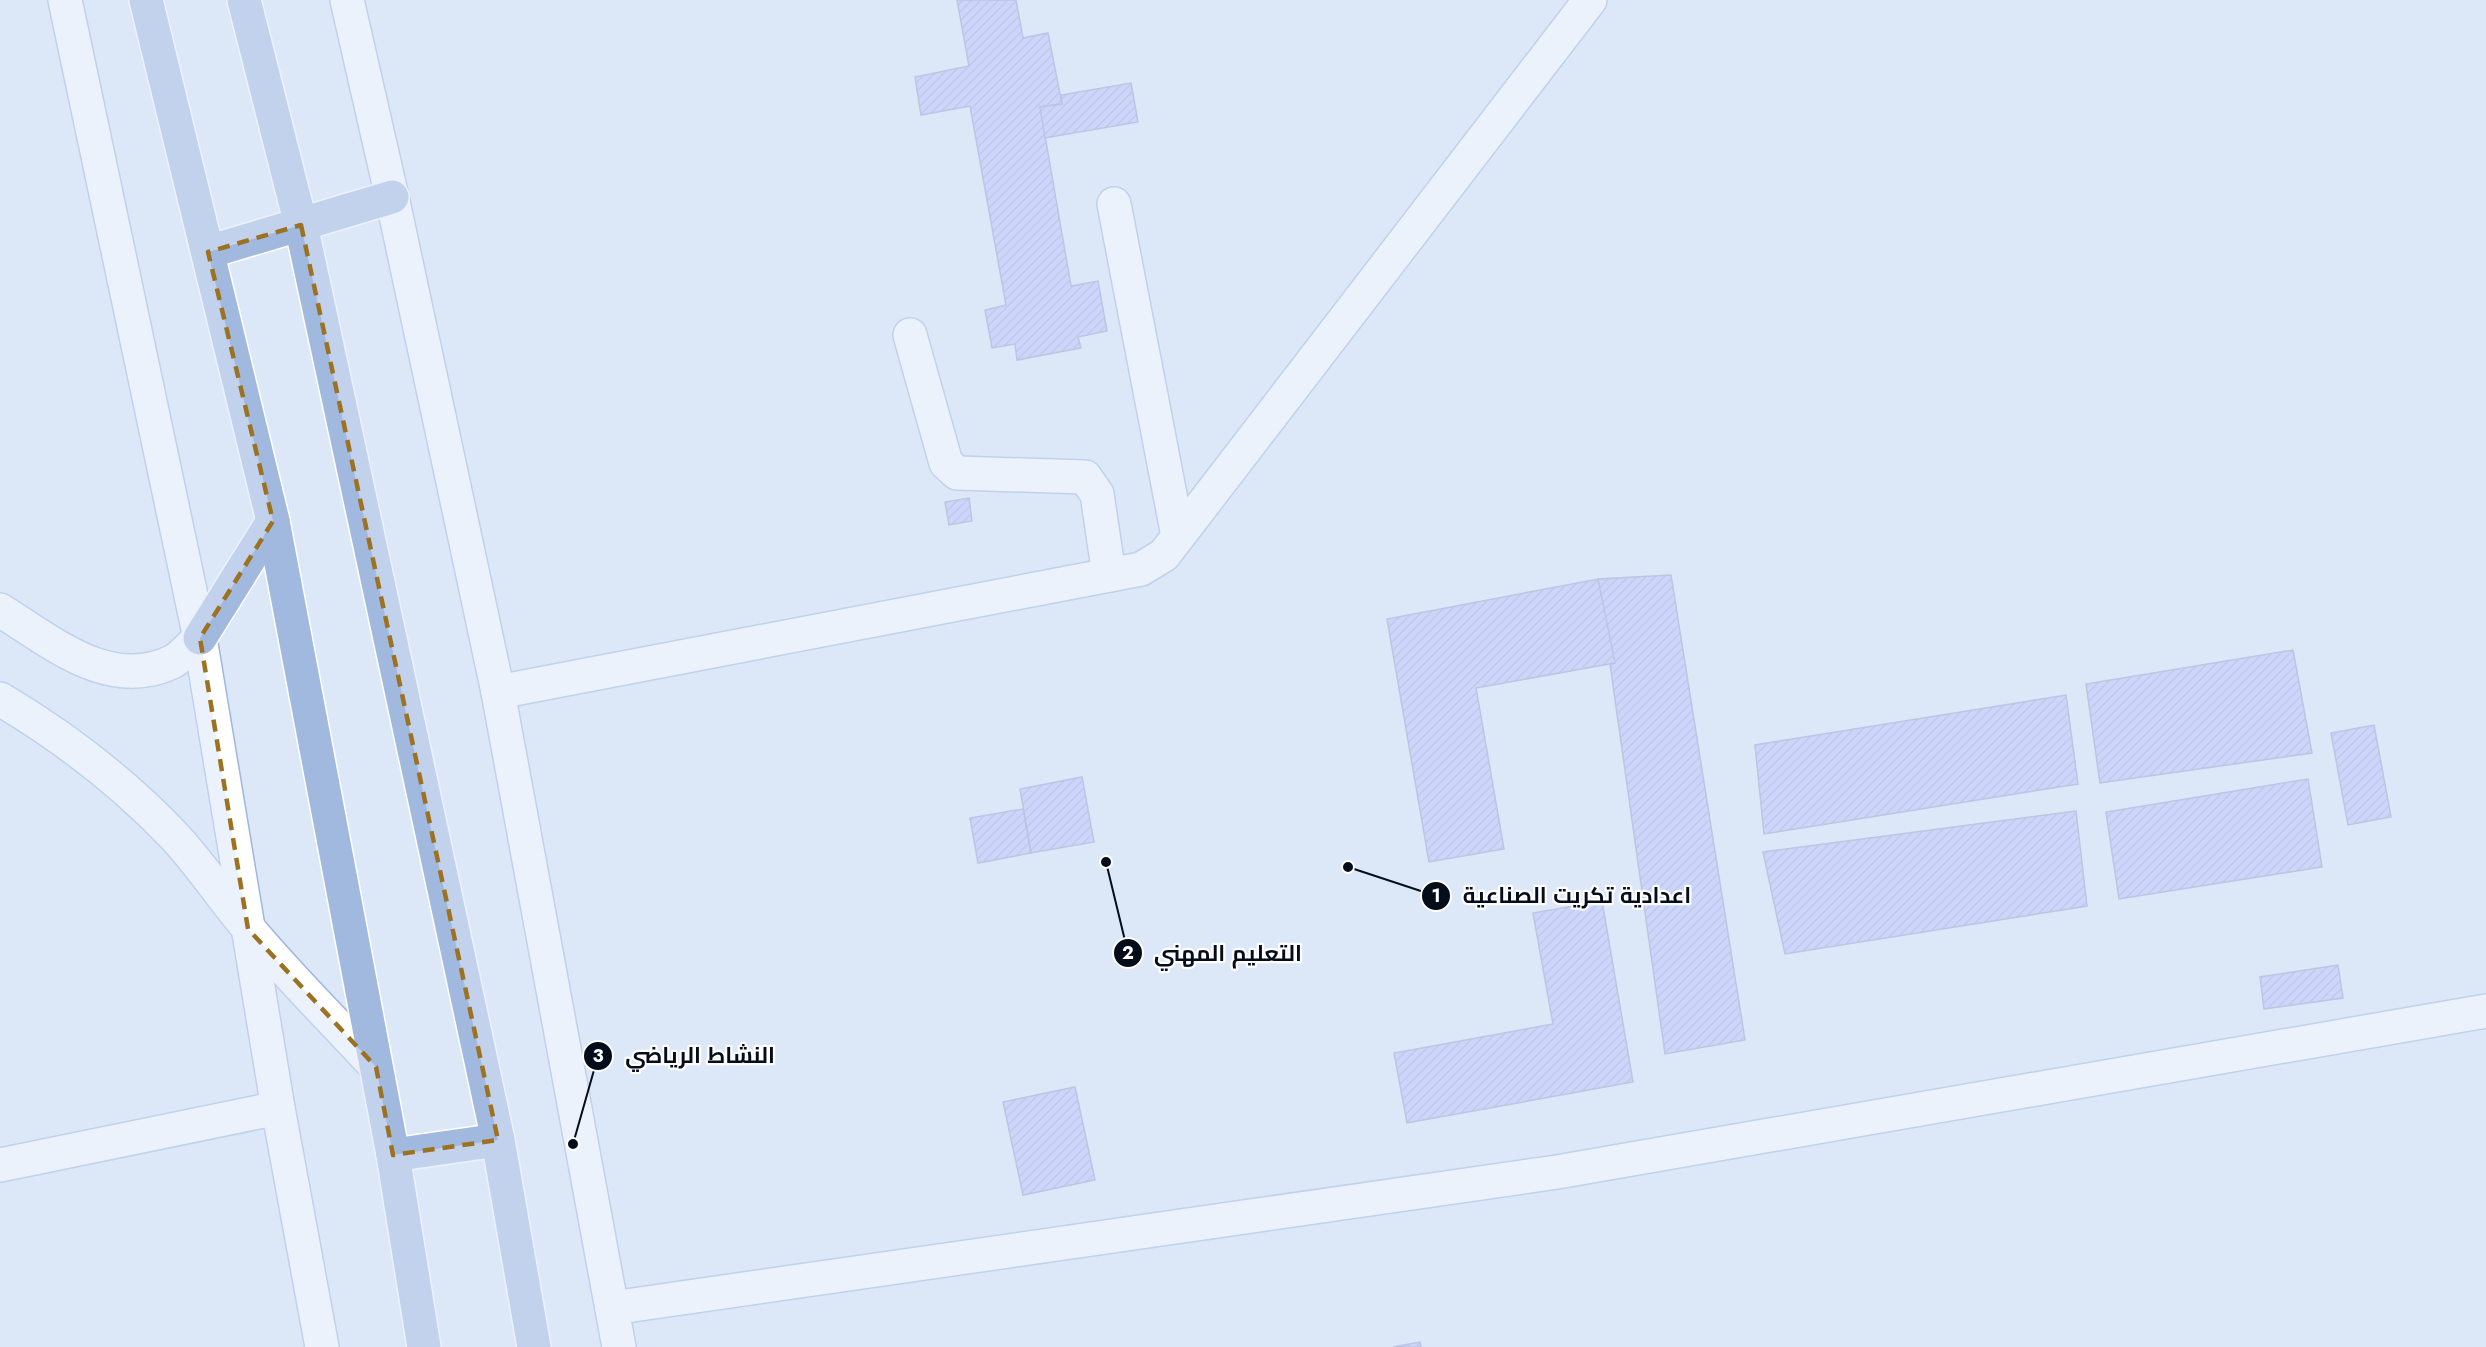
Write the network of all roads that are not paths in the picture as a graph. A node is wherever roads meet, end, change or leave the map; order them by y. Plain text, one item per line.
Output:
1 (65, 0) edge
2 (146, 0) edge
3 (244, 0) edge
4 (347, 0) edge
5 (1590, 0) edge
6 (392, 197) junction
7 (1114, 204) dead end
8 (301, 225) junction
9 (208, 252) junction
10 (910, 335) dead end
11 (273, 521) junction
12 (1178, 536) junction
13 (1109, 574) junction
14 (0, 610) edge
15 (200, 638) junction
16 (498, 692) junction
17 (0, 699) edge
18 (248, 929) junction
19 (2486, 1011) edge
20 (376, 1067) junction
21 (278, 1108) junction
22 (498, 1140) junction
23 (393, 1155) junction
24 (0, 1165) edge
25 (612, 1308) junction
26 (322, 1347) edge
27 (424, 1347) edge
28 (534, 1347) edge
29 (619, 1347) edge

1 - 15 street
2 - 9 main road
3 - 8 main road
4 - 6 street
5 - 12 street
6 - 8 main road
6 - 16 street
7 - 12 street
8 - 9 main road
8 - 22 main road
9 - 11 main road
10 - 13 street
11 - 15 main road
11 - 20 main road
12 - 13 street
13 - 16 street
14 - 15 street
15 - 18 street
16 - 25 street
17 - 18 street
18 - 20 street
18 - 21 street
19 - 25 street
20 - 23 main road
21 - 24 street
21 - 26 street
22 - 23 main road
22 - 28 main road
23 - 27 main road
25 - 29 street

